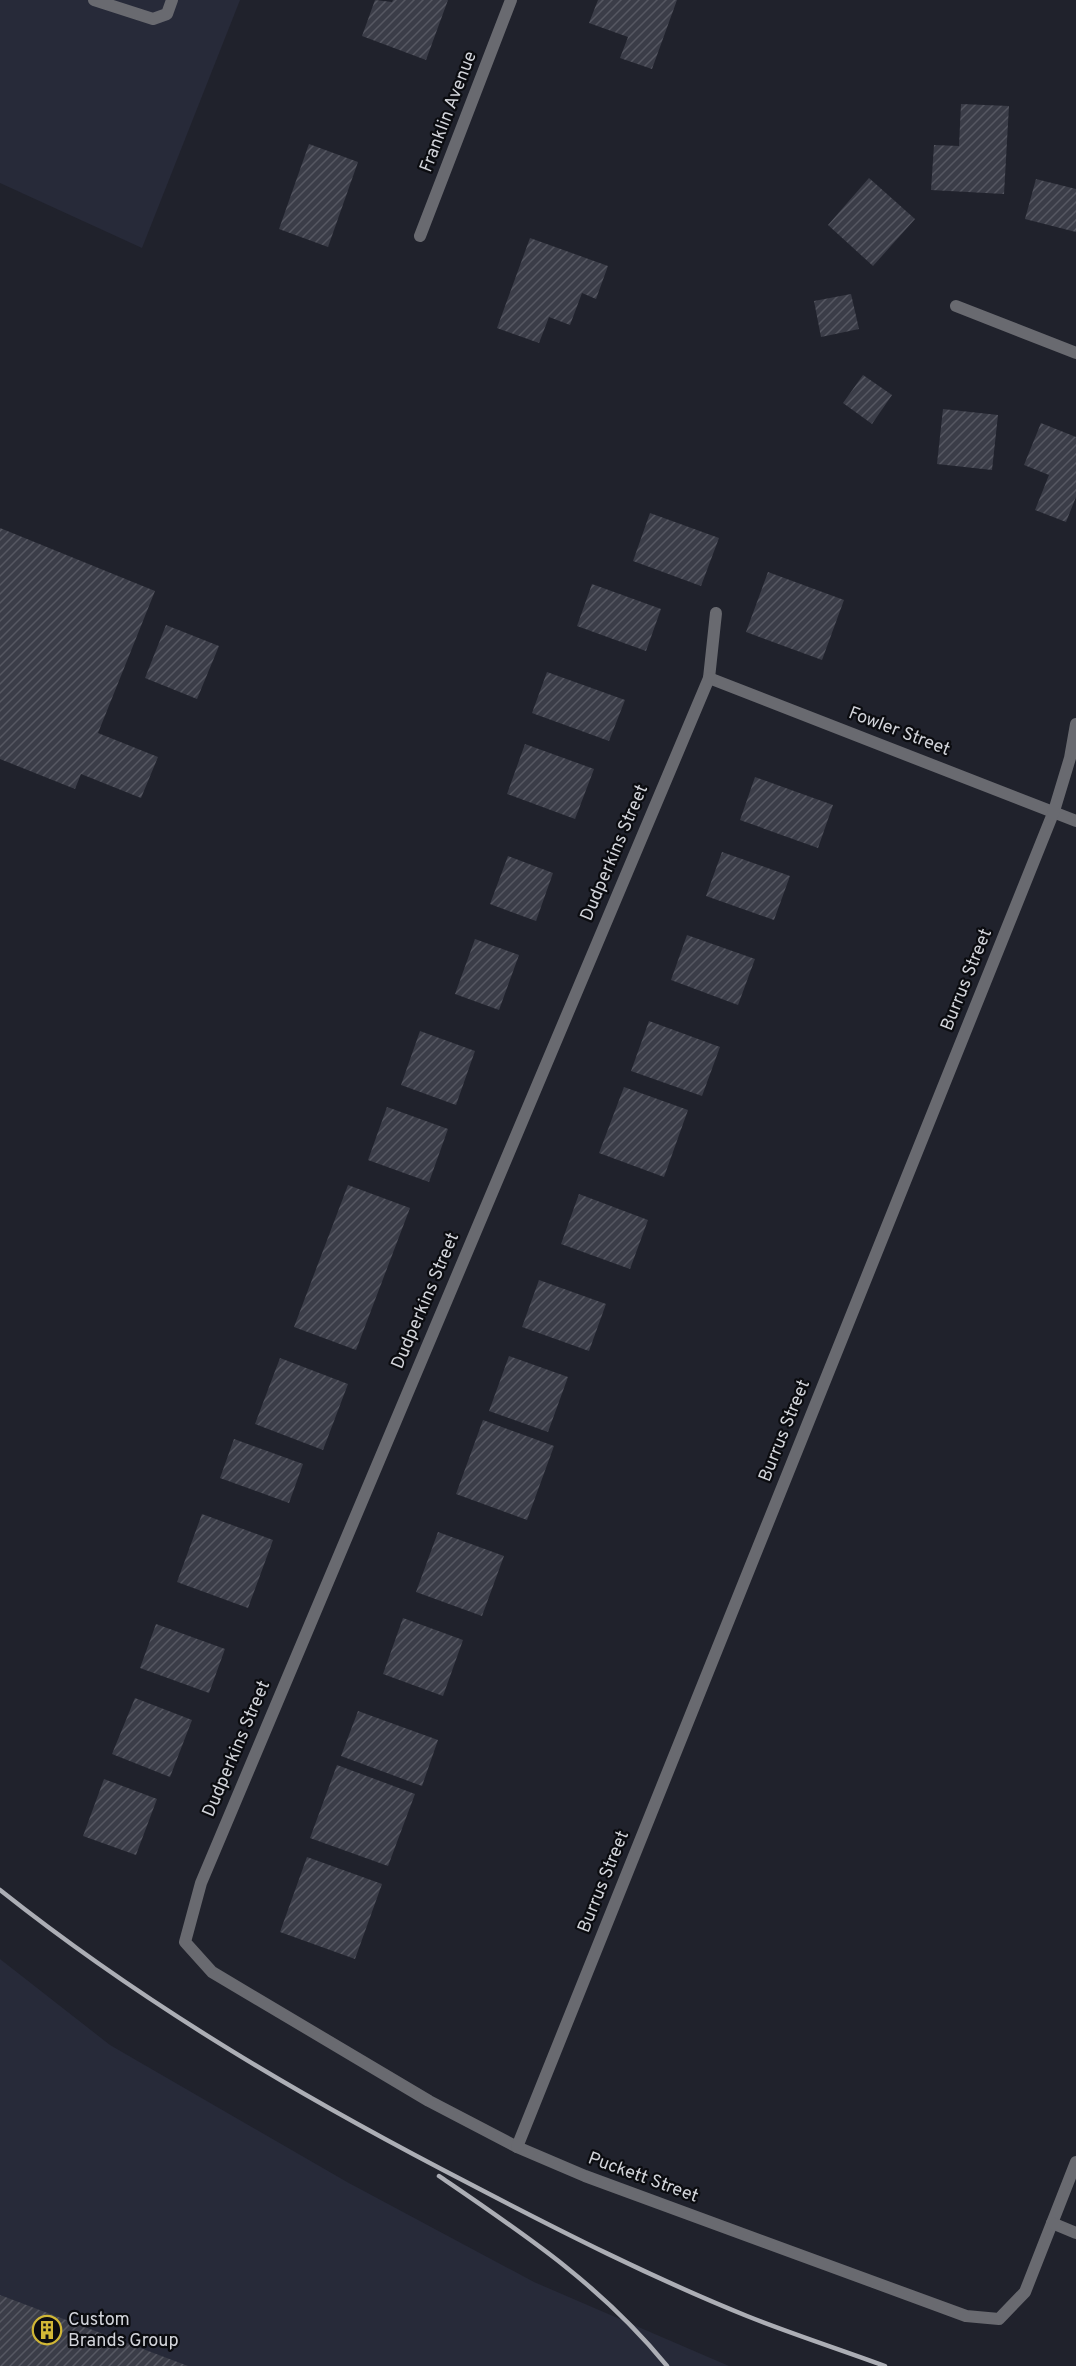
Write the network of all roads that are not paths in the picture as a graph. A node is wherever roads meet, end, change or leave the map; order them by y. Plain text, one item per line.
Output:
1 (94, 0) edge
2 (172, 0) edge
3 (511, 0) edge
4 (420, 236) dead end
5 (956, 306) dead end
6 (1076, 353) edge
7 (716, 613) dead end
8 (709, 678) junction
9 (1076, 724) edge
10 (1054, 811) junction
11 (1076, 820) edge
12 (185, 1942) joint
13 (517, 2147) junction
14 (1076, 2162) edge
15 (1052, 2223) junction
16 (1076, 2232) edge

1 - 2 street
3 - 4 street, Franklin Avenue
5 - 6 street
7 - 8 street, Dudperkins Street
8 - 10 street, Fowler Street
8 - 12 street, Dudperkins Street
9 - 10 street, Burrus Street
10 - 11 street, Fowler Street
10 - 13 street, Burrus Street
12 - 13 street, Puckett Street
13 - 15 street, Puckett Street
14 - 15 street
15 - 16 street

